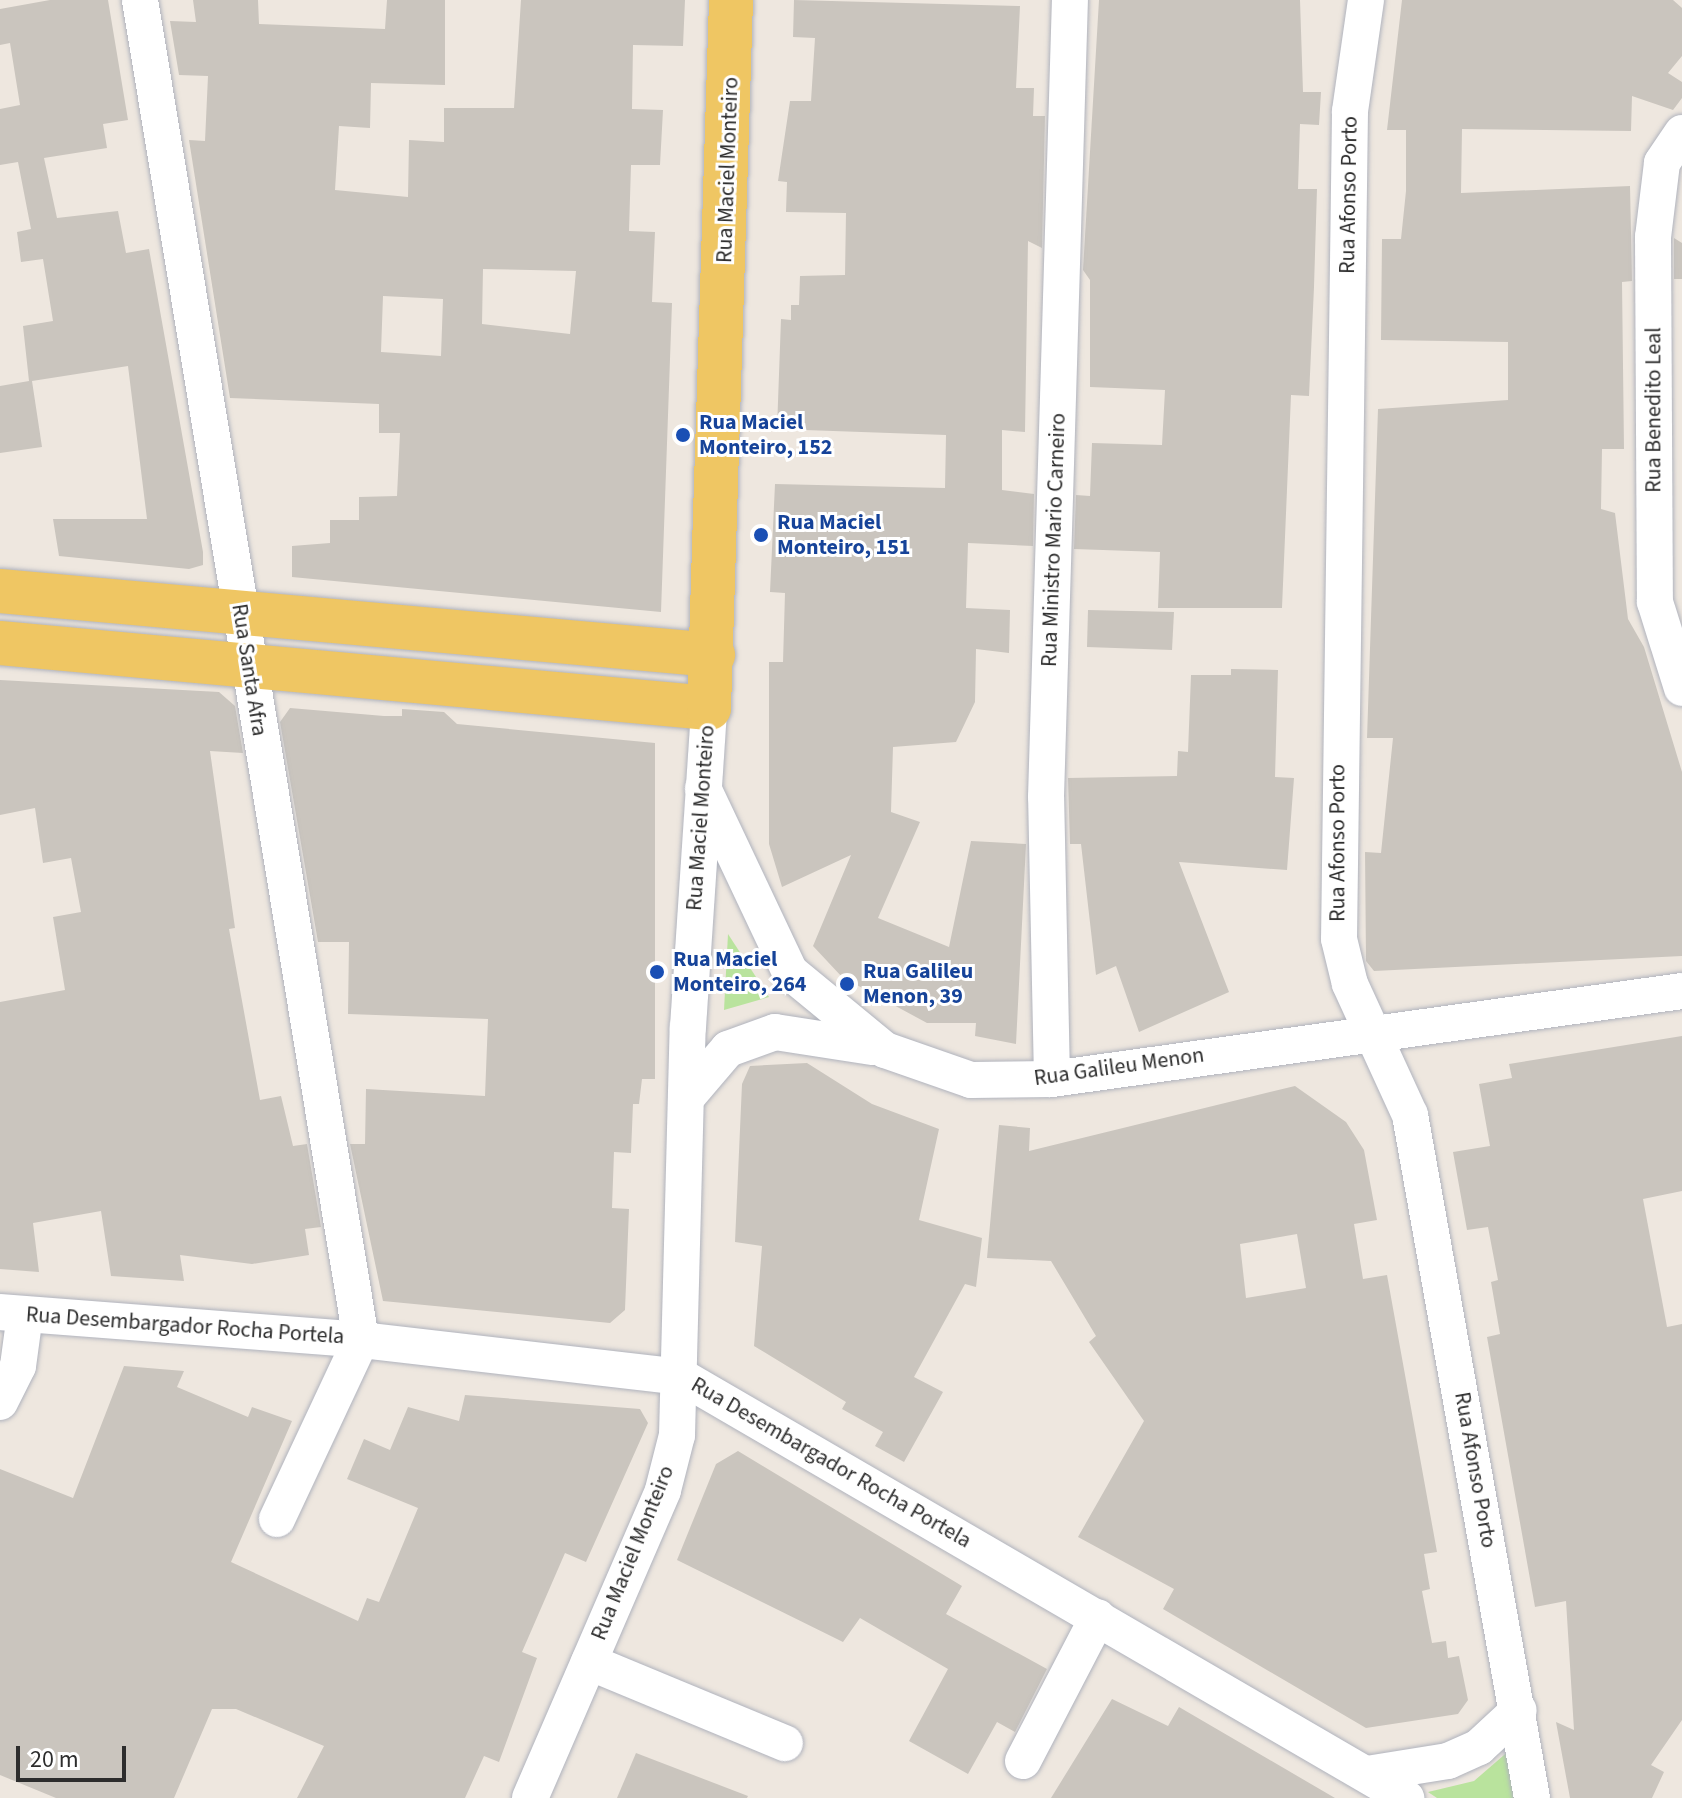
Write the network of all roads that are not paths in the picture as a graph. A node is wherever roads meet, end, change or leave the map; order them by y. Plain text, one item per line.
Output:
1 (140, 0) edge
2 (731, 0) edge
3 (1070, 0) edge
4 (1366, 0) edge
5 (1682, 133) edge
6 (0, 591) edge
7 (239, 612) junction
8 (0, 643) edge
9 (1674, 647) edge
10 (713, 655) junction
11 (248, 666) junction
12 (1682, 688) edge
13 (709, 708) junction
14 (703, 788) junction
15 (1682, 991) edge
16 (1374, 1030) junction
17 (885, 1050) junction
18 (1052, 1079) junction
19 (687, 1097) junction
20 (13, 1313) edge
21 (361, 1340) junction
22 (682, 1377) junction
23 (0, 1402) edge
24 (277, 1519) dead end
25 (1098, 1617) junction
26 (589, 1662) junction
27 (1519, 1710) junction
28 (785, 1743) dead end
29 (1023, 1761) dead end
30 (1367, 1774) junction
31 (530, 1798) edge
32 (1406, 1798) edge
33 (1532, 1798) edge

1 - 7 street, Rua Santa Afra
2 - 10 main road, Rua Maciel Monteiro
3 - 18 street, Rua Ministro Mario Carneiro
4 - 16 street, Rua Afonso Porto
5 - 9 street, Rua Benedito Leal
6 - 7 main road
7 - 10 main road
7 - 11 street, Rua Santa Afra
8 - 11 main road
9 - 12 street, Rua Benedito Leal
10 - 13 main road, Rua Maciel Monteiro
11 - 13 main road
11 - 21 street, Rua Santa Afra
13 - 14 street, Rua Maciel Monteiro
14 - 17 street, Rua Galileu Menon
14 - 19 street, Rua Maciel Monteiro
15 - 16 street, Rua Galileu Menon
16 - 18 street, Rua Galileu Menon
16 - 27 street, Rua Afonso Porto
17 - 18 street, Rua Galileu Menon
17 - 19 street
19 - 22 street, Rua Maciel Monteiro
20 - 21 street, Rua Desembargador Rocha Portela
20 - 23 street
21 - 22 street, Rua Desembargador Rocha Portela
21 - 24 street
22 - 25 street, Rua Desembargador Rocha Portela
22 - 26 street, Rua Maciel Monteiro
25 - 29 street
25 - 30 street, Rua Desembargador Rocha Portela
26 - 28 street
26 - 31 street, Rua Maciel Monteiro
27 - 30 street
27 - 33 street, Rua Afonso Porto
30 - 32 street, Rua Desembargador Rocha Portela

